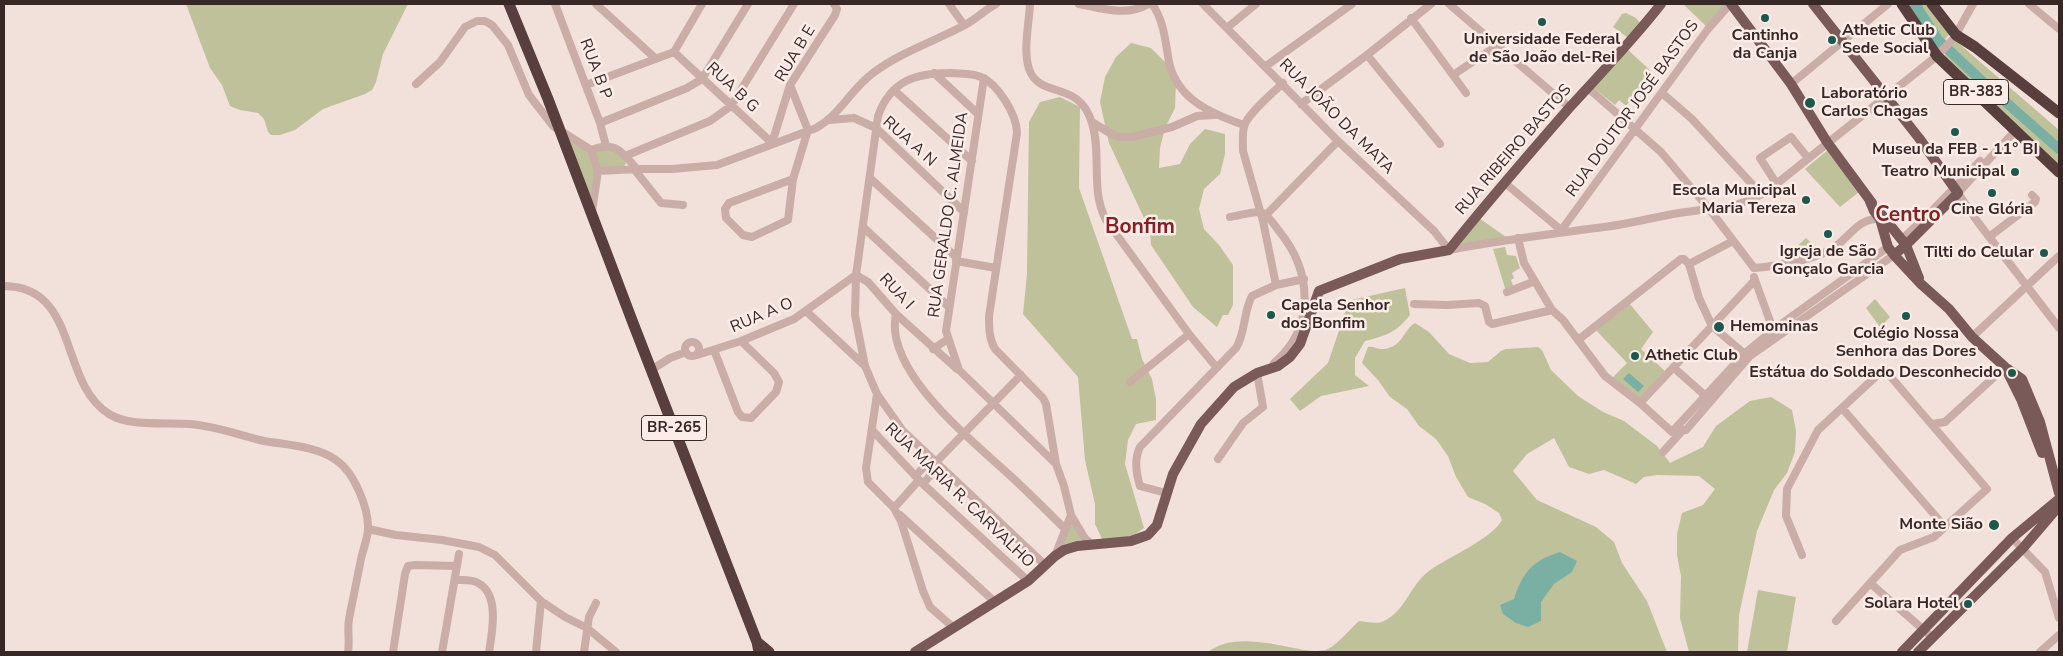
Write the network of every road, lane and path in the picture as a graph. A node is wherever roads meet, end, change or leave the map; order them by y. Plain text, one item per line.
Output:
1 (509, 4) edge
2 (555, 4) edge
3 (596, 4) edge
4 (702, 4) edge
5 (748, 4) edge
6 (794, 4) edge
7 (949, 4) edge
8 (1030, 4) edge
9 (1079, 4) edge
10 (1148, 4) edge
11 (1152, 4) edge
12 (1203, 4) edge
13 (1256, 4) edge
14 (1352, 4) edge
15 (1431, 4) edge
16 (1449, 4) edge
17 (1661, 4) edge
18 (1730, 4) edge
19 (1813, 4) edge
20 (1888, 4) edge
21 (1902, 4) edge
22 (1932, 4) edge
23 (1973, 4) edge
24 (2029, 4) edge
25 (991, 5) edge
26 (835, 6) edge
27 (1411, 18) junction
28 (964, 25) junction
29 (1228, 27) junction
30 (2059, 29) edge
31 (1955, 36) junction
32 (1842, 42) junction
33 (1498, 45) junction
34 (674, 52) junction
35 (1939, 54) junction
36 (1367, 55) junction
37 (655, 58) junction
38 (1266, 66) junction
39 (934, 73) junction
40 (1453, 75) junction
41 (984, 78) junction
42 (702, 79) junction
43 (1283, 83) junction
44 (416, 84) dead end
45 (1791, 84) junction
46 (586, 85) junction
47 (790, 85) junction
48 (1588, 88) junction
49 (894, 90) junction
50 (1466, 93) dead end
51 (1662, 93) junction
52 (1888, 97) junction
53 (847, 101) junction
54 (1301, 104) junction
55 (2045, 104) junction
56 (731, 106) junction
57 (1199, 106) junction
58 (1570, 108) junction
59 (2059, 113) edge
60 (978, 114) junction
61 (1215, 115) junction
62 (1198, 116) junction
63 (854, 118) junction
64 (829, 120) junction
65 (2059, 120) edge
66 (1092, 122) junction
67 (600, 123) junction
68 (1244, 125) junction
69 (876, 128) junction
70 (1636, 128) junction
71 (2015, 128) junction
72 (808, 130) junction
73 (561, 132) junction
74 (1338, 141) junction
75 (1827, 142) junction
76 (772, 143) junction
77 (1440, 144) dead end
78 (606, 146) junction
79 (591, 150) junction
80 (625, 156) junction
81 (1808, 158) junction
82 (972, 161) junction
83 (635, 169) junction
84 (598, 172) junction
85 (2059, 172) edge
86 (871, 179) junction
87 (793, 180) junction
88 (1505, 183) junction
89 (1776, 184) junction
90 (1956, 190) junction
91 (1761, 194) junction
92 (2032, 195) dead end
93 (1869, 199) junction
94 (683, 205) dead end
95 (1710, 210) junction
96 (964, 212) junction
97 (592, 213) junction
98 (1263, 214) junction
99 (1230, 217) dead end
100 (1880, 220) junction
101 (864, 226) junction
102 (1890, 226) junction
103 (1560, 231) junction
104 (1989, 237) junction
105 (1518, 238) junction
106 (1733, 241) junction
107 (1904, 242) junction
108 (1449, 250) junction
109 (1891, 251) junction
110 (2059, 256) edge
111 (956, 259) junction
112 (1689, 264) junction
113 (996, 268) junction
114 (1754, 268) junction
115 (856, 275) junction
116 (1304, 279) junction
117 (1755, 280) junction
118 (1533, 282) junction
119 (1921, 284) junction
120 (4, 286) edge
121 (1276, 286) junction
122 (2027, 286) junction
123 (1319, 291) junction
124 (1507, 292) dead end
125 (1414, 304) dead end
126 (949, 307) junction
127 (1552, 310) junction
128 (806, 311) junction
129 (896, 314) junction
130 (1712, 326) junction
131 (2059, 328) edge
132 (1775, 333) junction
133 (1189, 334) junction
134 (1972, 337) junction
135 (948, 339) junction
136 (1578, 340) junction
137 (741, 341) junction
138 (860, 347) junction
139 (933, 349) junction
140 (698, 351) junction
141 (711, 351) junction
142 (686, 352) junction
143 (851, 354) junction
144 (1747, 355) junction
145 (865, 366) junction
146 (2005, 367) junction
147 (1217, 368) junction
148 (1674, 368) junction
149 (1268, 369) junction
150 (651, 370) junction
151 (959, 370) junction
152 (1257, 373) junction
153 (1021, 375) junction
154 (1130, 382) dead end
155 (877, 394) junction
156 (1705, 396) junction
157 (1713, 401) junction
158 (1640, 403) junction
159 (993, 405) junction
160 (1842, 408) junction
161 (1946, 422) junction
162 (1932, 424) junction
163 (872, 430) junction
164 (1685, 430) junction
165 (1672, 432) junction
166 (964, 434) junction
167 (1940, 434) junction
168 (1663, 452) dead end
169 (1218, 459) dead end
170 (936, 462) junction
171 (1056, 464) junction
172 (919, 480) junction
173 (1166, 493) junction
174 (2059, 493) edge
175 (2059, 499) edge
176 (2059, 506) edge
177 (895, 510) junction
178 (1071, 515) junction
179 (1945, 527) junction
180 (368, 529) junction
181 (1065, 529) junction
182 (2012, 538) junction
183 (1091, 544) junction
184 (2023, 548) junction
185 (459, 554) dead end
186 (1802, 555) dead end
187 (1055, 556) junction
188 (1046, 565) junction
189 (457, 566) junction
190 (455, 580) junction
191 (1028, 581) junction
192 (1870, 583) junction
193 (541, 602) junction
194 (995, 602) junction
195 (596, 603) dead end
196 (2059, 618) edge
197 (1836, 621) dead end
198 (587, 628) junction
199 (954, 628) junction
200 (1925, 630) junction
201 (2059, 635) edge
202 (1933, 638) junction
203 (757, 649) edge
204 (348, 652) edge
205 (393, 652) edge
206 (442, 652) edge
207 (489, 652) edge
208 (536, 652) edge
209 (584, 652) edge
210 (616, 652) edge
211 (768, 652) edge
212 (915, 652) edge
213 (1902, 652) edge
214 (1918, 652) edge
215 (2040, 652) edge

1 - 73 highway, BR-265
2 - 46 street, RUA B P
3 - 37 street
4 - 34 street
5 - 42 street
6 - 56 street
7 - 28 street
8 - 66 street
9 - 10 street
11 - 57 street
12 - 29 street, RUA JOÃO DA MATA
13 - 29 street
14 - 38 street
15 - 27 street
16 - 33 street
17 - 48 main road, RUA RIBEIRO BASTOS
18 - 45 main road
18 - 51 street, RUA DOUTOR JOSÉ BASTOS
19 - 32 main road
20 - 32 street
21 - 35 highway, BR-383
22 - 31 highway, BR-383
23 - 31 street
24 - 30 street
25 - 28 street
26 - 47 street, RUA B E
27 - 36 street
27 - 40 street
28 - 53 street
29 - 38 street, RUA JOÃO DA MATA
31 - 35 street
31 - 55 highway, BR-383
32 - 45 street
32 - 52 main road
33 - 40 street
33 - 58 street
34 - 37 street
34 - 42 street, RUA B G
35 - 52 street
35 - 71 highway, BR-383
36 - 54 street
36 - 77 street
37 - 46 street
38 - 43 street, RUA JOÃO DA MATA
39 - 41 street
39 - 49 street
39 - 60 street
40 - 50 street
41 - 60 street, RUA GERALDO C. ALMEIDA
41 - 113 street
42 - 56 street, RUA B G
42 - 67 street
43 - 54 street, RUA JOÃO DA MATA
43 - 68 street
44 - 73 street
45 - 75 main road
46 - 67 street, RUA B P
47 - 72 street
47 - 76 street, RUA B E
48 - 58 main road, RUA RIBEIRO BASTOS
48 - 70 street
49 - 69 street
49 - 82 street
51 - 70 street, RUA DOUTOR JOSÉ BASTOS
51 - 91 street
52 - 75 street
52 - 90 main road
53 - 63 street
53 - 64 street
54 - 74 street, RUA JOÃO DA MATA
55 - 59 highway, BR-383
55 - 65 street
56 - 76 street, RUA B G
56 - 80 street
57 - 61 street
57 - 62 street
58 - 88 main road, RUA RIBEIRO BASTOS
60 - 82 street, RUA GERALDO C. ALMEIDA
61 - 62 street
61 - 68 street
62 - 66 street
63 - 64 street
63 - 69 street, RUA A N
64 - 72 street
66 - 133 street
67 - 78 street, RUA B P
68 - 98 street
69 - 86 street
69 - 96 street, RUA A N
70 - 95 street
70 - 103 street, RUA DOUTOR JOSÉ BASTOS
71 - 85 highway, BR-383
71 - 90 street
72 - 76 street
72 - 87 street
73 - 79 street
73 - 97 highway, BR-265
74 - 98 street
74 - 108 street, RUA JOÃO DA MATA
75 - 81 street
75 - 93 main road
76 - 83 street
78 - 79 street
78 - 80 street
79 - 84 street
80 - 83 street
81 - 89 street
81 - 89 street
82 - 96 street, RUA GERALDO C. ALMEIDA
83 - 84 street
83 - 94 street
84 - 97 street
86 - 101 street
86 - 111 street
87 - 87 street
88 - 103 street
88 - 108 main road, RUA RIBEIRO BASTOS
89 - 91 street
90 - 104 street
90 - 107 main road
91 - 95 street
92 - 104 street
93 - 100 main road
93 - 102 main road
95 - 103 street
95 - 106 street
96 - 111 street, RUA GERALDO C. ALMEIDA
97 - 150 highway, BR-265
98 - 99 street
98 - 116 street
98 - 121 street
100 - 102 main road
100 - 109 main road
100 - 114 street
101 - 115 street
101 - 126 street
102 - 107 main road
103 - 105 street
104 - 122 street
105 - 108 street
105 - 118 street
106 - 112 street
106 - 114 street
107 - 109 main road
107 - 119 main road
108 - 123 main road
109 - 119 main road
109 - 132 street
110 - 122 street
111 - 113 street
111 - 126 street, RUA GERALDO C. ALMEIDA
112 - 130 street
112 - 136 street
113 - 153 street
114 - 117 street
115 - 128 street, RUA A O
115 - 129 street, RUA I
115 - 138 street
116 - 121 street
116 - 123 street
116 - 149 street
117 - 130 street
117 - 132 street
118 - 124 street
118 - 127 street
119 - 134 main road
120 - 180 street
121 - 147 street
122 - 131 street
122 - 134 street
123 - 149 main road
125 - 127 street
126 - 135 street, RUA GERALDO C. ALMEIDA
127 - 136 street
128 - 137 street, RUA A O
128 - 143 street
129 - 139 street, RUA I
129 - 166 street
130 - 144 street
130 - 148 street
132 - 144 street
133 - 147 street
133 - 154 street
134 - 146 main road
135 - 139 street
135 - 151 street, RUA GERALDO C. ALMEIDA
136 - 158 street
137 - 141 street, RUA A O
137 - 141 street
138 - 143 street
138 - 145 street
139 - 151 street, RUA I
140 - 141 street, RUA A O
140 - 142 street
140 - 142 street
142 - 150 street
143 - 145 street
144 - 156 street
144 - 157 street
145 - 155 street
146 - 161 street
146 - 174 main road
147 - 173 street
148 - 156 street
148 - 158 street
149 - 152 main road
150 - 203 highway, BR-265
151 - 159 street, RUA GERALDO C. ALMEIDA
152 - 169 street
152 - 173 main road
153 - 159 street
153 - 171 street
155 - 163 street
155 - 170 street
156 - 157 street
156 - 165 street
157 - 164 street
158 - 165 street
159 - 166 street
159 - 171 street, RUA GERALDO C. ALMEIDA
160 - 162 street
160 - 179 street
160 - 186 street
161 - 162 street
161 - 167 street
162 - 167 street
163 - 172 street, RUA MARIA R. CARVALHO
163 - 177 street
164 - 165 street
164 - 168 street
166 - 170 street
166 - 181 street
167 - 179 street
170 - 172 street
170 - 188 street
171 - 178 street
172 - 177 street
172 - 191 street, RUA MARIA R. CARVALHO
173 - 183 main road
175 - 182 main road
176 - 184 main road
177 - 194 street
177 - 199 street
178 - 181 street
178 - 183 street
179 - 192 street
180 - 193 street
180 - 204 street
181 - 187 street
182 - 184 street
182 - 200 main road
183 - 187 main road
184 - 196 street
184 - 202 main road
185 - 189 street
187 - 188 main road
188 - 191 main road
189 - 190 street
189 - 205 street
190 - 206 street
190 - 207 street
191 - 194 main road
192 - 197 street
192 - 200 street
193 - 198 street
193 - 208 street
194 - 199 main road
195 - 198 street
198 - 209 street
198 - 210 street
199 - 212 main road
200 - 202 street
200 - 213 main road
201 - 215 street
202 - 214 main road
203 - 211 highway

